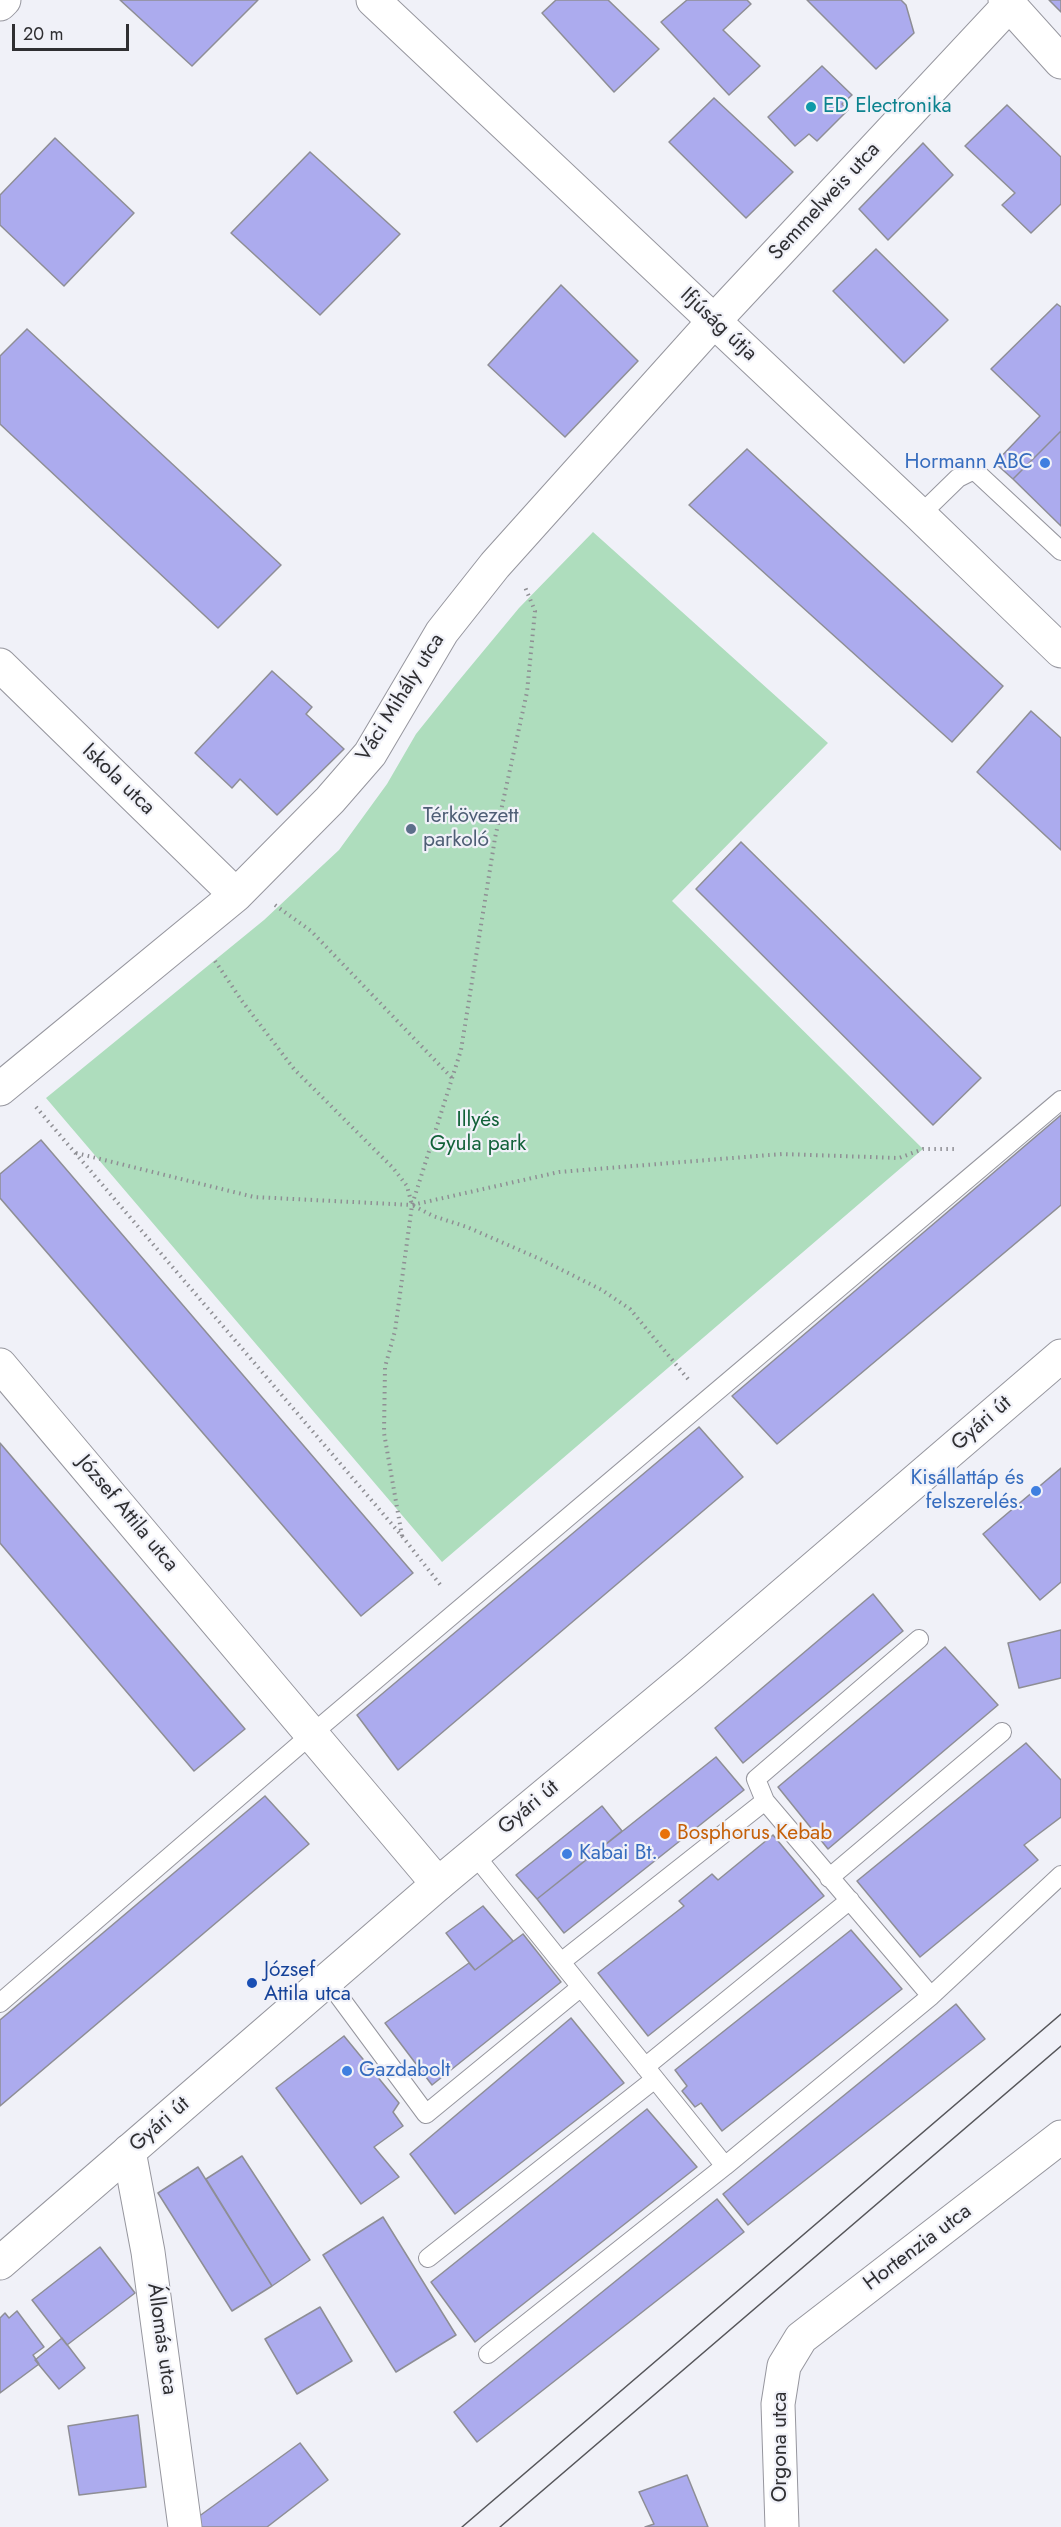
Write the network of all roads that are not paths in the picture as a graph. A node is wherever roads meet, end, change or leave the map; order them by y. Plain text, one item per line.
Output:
1 (4, 0) edge
2 (373, 0) edge
3 (1007, 2) edge
4 (0, 4) edge
5 (1061, 62) edge
6 (714, 321) junction
7 (920, 515) junction
8 (1061, 550) edge
9 (1058, 642) edge
10 (0, 665) edge
11 (252, 897) junction
12 (15, 1094) edge
13 (1061, 1100) edge
14 (1061, 1356) edge
15 (0, 1365) edge
16 (919, 1639) dead end
17 (1002, 1732) dead end
18 (313, 1733) junction
19 (765, 1801) junction
20 (474, 1854) junction
21 (1061, 1875) edge
22 (829, 1878) junction
23 (438, 1884) junction
24 (850, 1900) junction
25 (561, 1962) junction
26 (327, 1980) junction
27 (581, 1987) junction
28 (931, 1996) junction
29 (0, 2002) edge
30 (650, 2073) junction
31 (1061, 2138) edge
32 (129, 2151) junction
33 (725, 2166) junction
34 (428, 2258) dead end
35 (0, 2264) edge
36 (488, 2354) dead end
37 (784, 2367) joint
38 (185, 2527) edge
39 (782, 2527) edge

1 - 4 street
2 - 6 street, Ifjúság útja
3 - 5 street, Semmelweis utca
3 - 6 street, Semmelweis utca
6 - 7 street, Ifjúság útja
6 - 11 street, Váci Mihály utca
7 - 8 lane
7 - 9 street, Ifjúság útja
10 - 11 street, Iskola utca
11 - 12 street, Váci Mihály utca
13 - 18 lane
14 - 20 street, Gyári út
15 - 18 street, József Attila utca
16 - 19 lane
17 - 22 lane
18 - 23 street, József Attila utca
18 - 29 lane
19 - 22 lane
19 - 25 lane
20 - 23 street, Gyári út
20 - 25 lane
21 - 28 lane
22 - 24 lane
23 - 26 street, Gyári út
24 - 28 lane
24 - 30 lane
25 - 27 lane
26 - 27 lane
26 - 32 street, Gyári út
27 - 30 lane
28 - 33 lane
30 - 33 lane
30 - 34 lane
31 - 37 street, Hortenzia utca
32 - 35 street, Gyári út
32 - 38 street, Állomás utca
33 - 36 lane
37 - 39 street, Orgona utca

